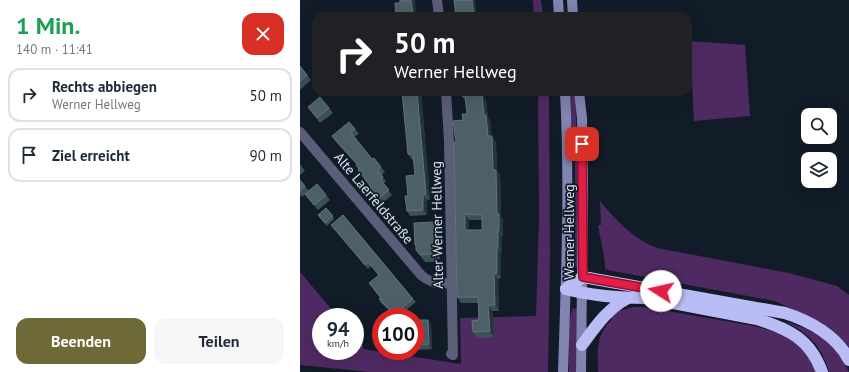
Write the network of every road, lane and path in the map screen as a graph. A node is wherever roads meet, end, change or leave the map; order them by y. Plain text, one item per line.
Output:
1 (437, 0) edge
2 (558, 0) edge
3 (572, 0) edge
4 (438, 12) edge
5 (559, 12) edge
6 (573, 12) edge
7 (446, 96) edge
8 (565, 96) edge
9 (579, 96) edge
10 (300, 132) edge
11 (583, 277) junction
12 (452, 283) junction
13 (566, 289) junction
14 (582, 294) junction
15 (628, 298) junction
16 (582, 345) junction
17 (451, 354) dead end
18 (849, 360) edge
19 (563, 372) edge
20 (581, 372) edge
21 (822, 372) edge

1 - 4 street
2 - 5 main road
3 - 6 main road
7 - 12 street, Alter Werner Hellweg
8 - 13 main road, Werner Hellweg
9 - 11 main road, Werner Hellweg
10 - 12 street, Alte Laerfeldstraße
11 - 13 highway
11 - 14 main road, Werner Hellweg
11 - 18 highway
12 - 17 street, Alter Werner Hellweg
13 - 14 highway
13 - 19 main road, Werner Hellweg
14 - 15 highway
14 - 16 main road, Werner Hellweg
15 - 16 highway
15 - 21 highway
16 - 20 main road, Werner Hellweg

